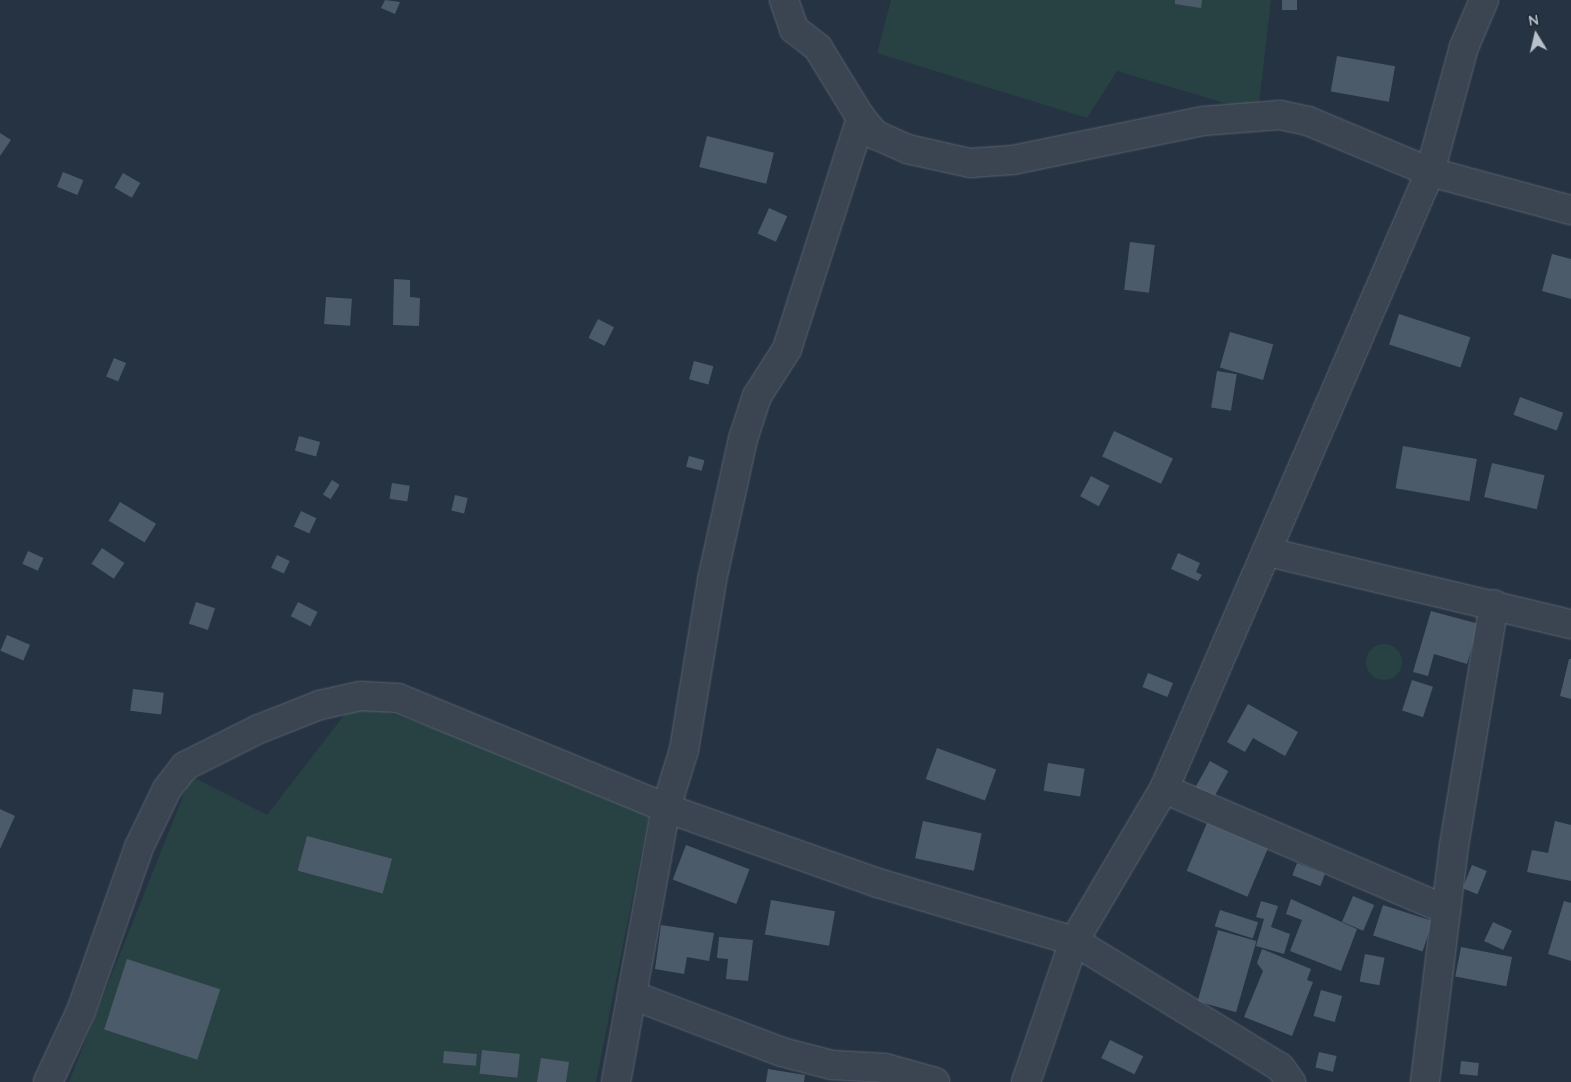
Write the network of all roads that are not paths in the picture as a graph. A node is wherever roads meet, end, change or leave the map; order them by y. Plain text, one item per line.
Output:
1 (784, 0) edge
2 (1484, 0) edge
3 (861, 118) junction
4 (1430, 172) junction
5 (1571, 210) edge
6 (1268, 552) junction
7 (1494, 604) junction
8 (1571, 624) edge
9 (1164, 789) junction
10 (666, 808) junction
11 (1446, 910) junction
12 (1074, 940) junction
13 (632, 995) junction
14 (830, 1074) edge
15 (48, 1082) edge
16 (616, 1082) edge
17 (935, 1082) edge
18 (1026, 1082) edge
19 (1291, 1082) edge
20 (1425, 1082) edge

1 - 3 street
2 - 4 street
3 - 4 street
3 - 10 street
4 - 5 street
4 - 6 street
6 - 7 street
6 - 9 street
7 - 8 street
7 - 11 street
9 - 11 street
9 - 12 street
10 - 12 street
10 - 13 street
10 - 15 street
11 - 20 street
12 - 18 street
12 - 19 street
13 - 14 street
13 - 16 street
14 - 17 street

